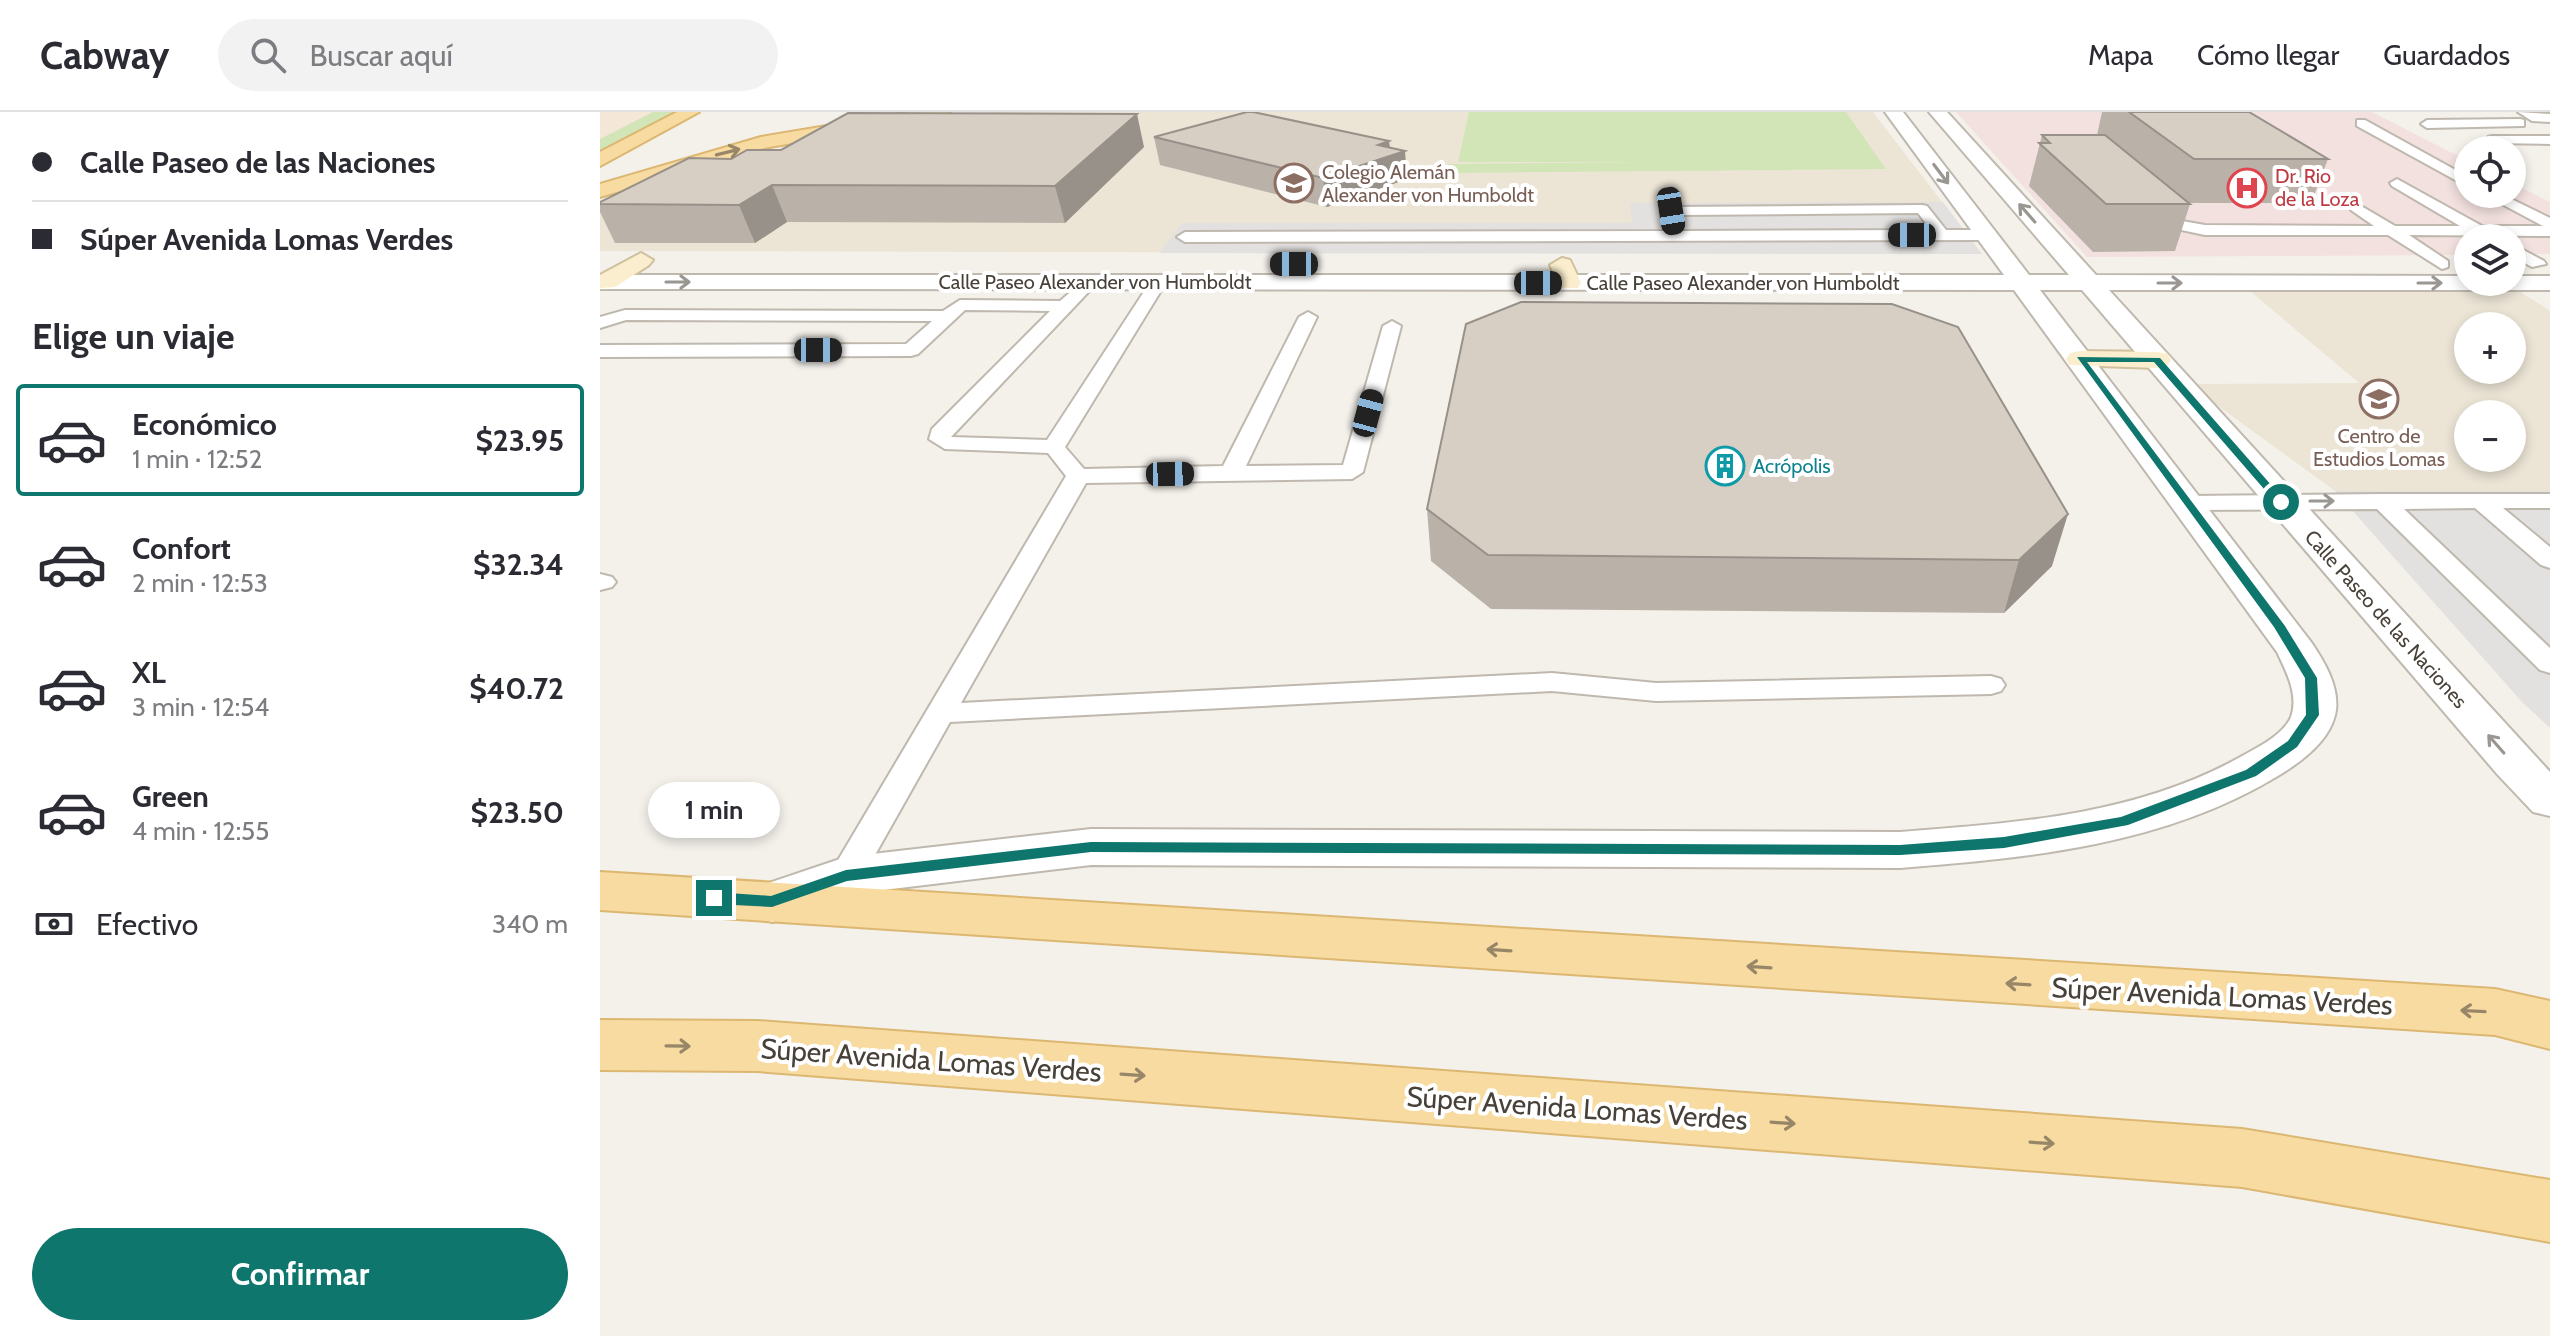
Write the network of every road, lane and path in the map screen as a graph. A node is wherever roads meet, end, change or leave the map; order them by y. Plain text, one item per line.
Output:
1 (690, 112) edge
2 (941, 112) edge
3 (1894, 112) edge
4 (1938, 112) edge
5 (2492, 112) edge
6 (2522, 118) edge
7 (2550, 118) edge
8 (2361, 123) dead end
9 (2427, 124) dead end
10 (704, 138) dead end
11 (2550, 138) edge
12 (2526, 139) edge
13 (600, 160) edge
14 (2454, 175) edge
15 (2454, 183) edge
16 (600, 191) edge
17 (2136, 194) edge
18 (2356, 207) dead end
19 (2518, 208) edge
20 (2467, 224) edge
21 (2550, 224) edge
22 (2391, 231) junction
23 (2550, 231) edge
24 (2526, 232) edge
25 (2454, 234) edge
26 (1942, 235) junction
27 (1987, 235) junction
28 (1675, 236) junction
29 (1185, 237) dead end
30 (1455, 237) junction
31 (1450, 254) dead end
32 (2526, 258) edge
33 (2442, 264) junction
34 (2454, 264) edge
35 (2526, 267) edge
36 (2546, 271) edge
37 (2017, 273) junction
38 (2080, 273) junction
39 (1566, 274) junction
40 (602, 275) edge
41 (1089, 281) junction
42 (1159, 281) junction
43 (1066, 306) junction
44 (949, 316) junction
45 (1308, 317) dead end
46 (600, 323) edge
47 (1392, 326) dead end
48 (600, 351) edge
49 (2080, 359) junction
50 (2157, 360) junction
51 (1054, 447) junction
52 (1231, 473) junction
53 (1078, 476) junction
54 (2382, 501) junction
55 (2480, 501) junction
56 (2550, 501) edge
57 (2281, 502) junction
58 (2188, 503) junction
59 (2550, 560) edge
60 (2550, 664) edge
61 (1991, 685) dead end
62 (941, 713) junction
63 (2550, 800) edge
64 (846, 876) junction
65 (600, 891) edge
66 (772, 902) junction
67 (2550, 1025) edge
68 (600, 1045) edge
69 (2550, 1211) edge

1 - 13 main road
16 -> 2 main road
3 -> 27 street
38 -> 4 street, Calle Paseo de las Naciones
5 - 6 lane
6 - 7 lane
6 - 9 lane
6 - 11 lane
8 - 14 lane
10 - 16 main road
11 - 12 lane
15 - 20 lane
17 - 22 lane
18 - 22 lane
19 - 21 lane
22 - 25 lane
22 - 33 lane
23 - 24 lane
26 - 27 lane
26 - 28 lane
26 - 28 lane
27 - 37 street
28 - 30 lane
29 - 30 lane
30 - 31 lane
32 - 36 lane
33 - 34 street, Calle Paseo Alexander von Humboldt
33 - 38 street, Calle Paseo Alexander von Humboldt
35 - 36 street
38 -> 36 street, Calle Paseo Alexander von Humboldt
37 - 38 street, Calle Paseo Alexander von Humboldt
37 - 39 street, Calle Paseo Alexander von Humboldt
37 - 49 street
38 - 50 street, Calle Paseo de las Naciones
39 - 40 street, Calle Paseo Alexander von Humboldt
39 - 42 street, Calle Paseo Alexander von Humboldt
40 -> 41 street, Calle Paseo Alexander von Humboldt
41 - 42 street, Calle Paseo Alexander von Humboldt
41 - 43 lane
42 - 51 lane
43 - 44 lane
43 - 51 lane
44 - 46 lane
44 - 48 lane
45 - 52 lane
47 - 52 lane
49 - 50 street
49 - 58 street
50 - 57 street, Calle Paseo de las Naciones
51 - 53 lane
52 - 53 lane
53 - 62 lane
54 - 55 lane
57 -> 54 lane
54 - 60 lane
55 - 56 lane
55 - 59 lane
57 - 58 lane
63 -> 57 street, Calle Paseo de las Naciones
58 - 64 street
61 - 62 lane
62 - 64 lane
64 - 66 street
65 - 66 main road, Súper Avenida Lomas Verdes
67 -> 66 main road, Súper Avenida Lomas Verdes
68 -> 69 main road, Súper Avenida Lomas Verdes

